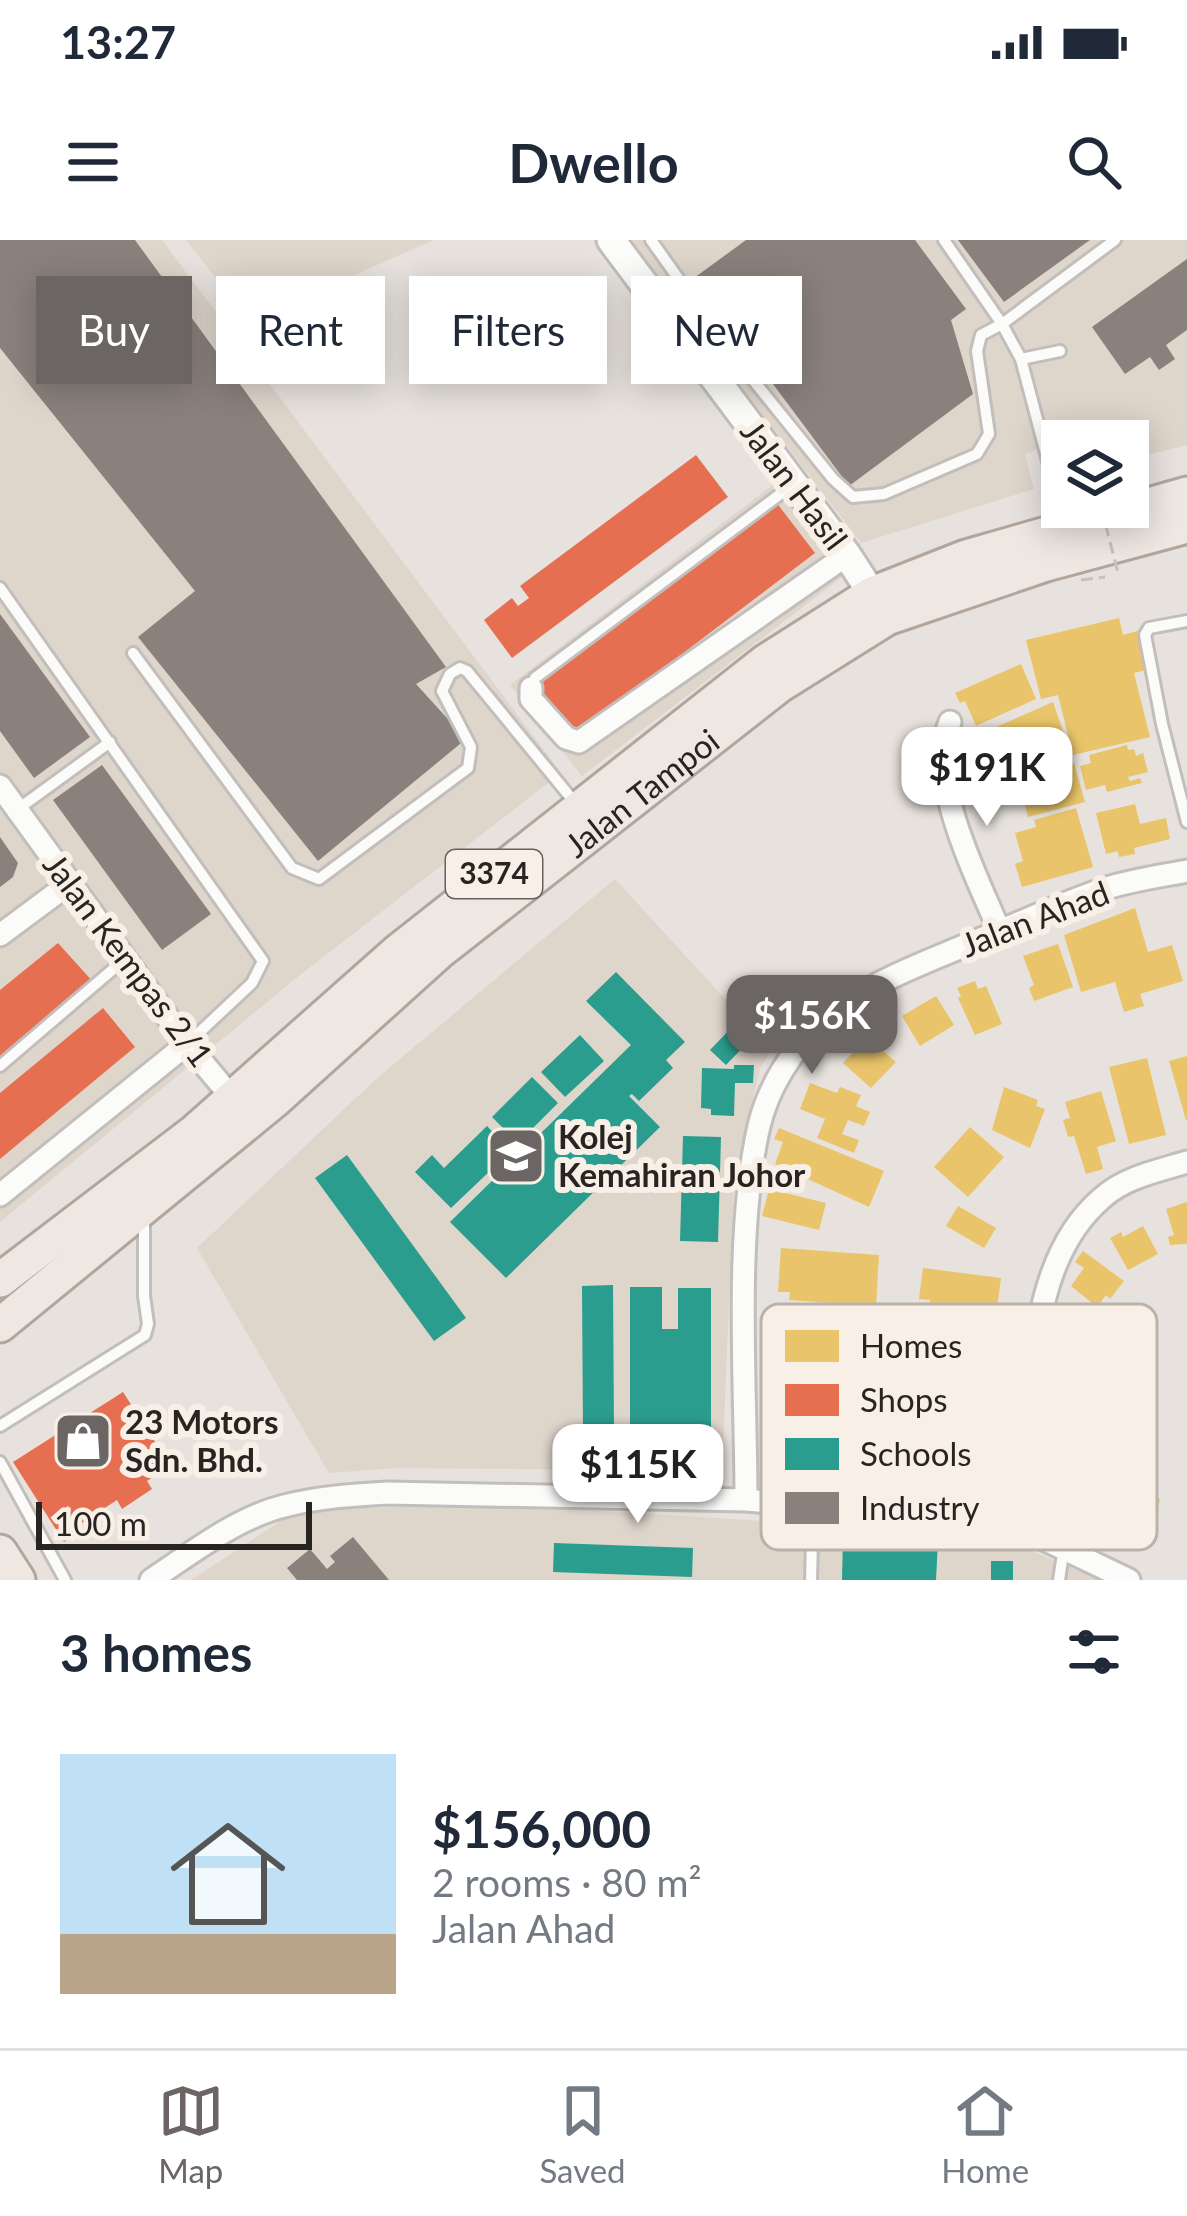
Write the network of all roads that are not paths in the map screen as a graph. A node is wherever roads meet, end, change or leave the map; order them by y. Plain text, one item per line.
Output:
1 (610, 240) edge
2 (944, 240) edge
3 (1115, 240) edge
4 (654, 241) edge
5 (1002, 324) junction
6 (1060, 351) dead end
7 (1021, 359) junction
8 (1041, 434) edge
9 (794, 484) junction
10 (1187, 494) edge
11 (1149, 505) edge
12 (1187, 526) edge
13 (1066, 528) edge
14 (847, 555) junction
15 (0, 589) edge
16 (880, 606) junction
17 (1187, 620) edge
18 (133, 653) dead end
19 (531, 688) joint
20 (950, 722) dead end
21 (110, 742) junction
22 (0, 786) edge
23 (578, 807) junction
24 (17, 809) junction
25 (1187, 822) edge
26 (1187, 871) edge
27 (70, 883) junction
28 (1000, 932) junction
29 (0, 934) edge
30 (124, 958) junction
31 (187, 1044) junction
32 (0, 1066) edge
33 (234, 1100) junction
34 (274, 1101) junction
35 (1187, 1162) edge
36 (0, 1195) edge
37 (144, 1210) junction
38 (76, 1264) junction
39 (0, 1280) edge
40 (1043, 1304) edge
41 (0, 1325) edge
42 (0, 1340) edge
43 (0, 1426) edge
44 (0, 1462) edge
45 (746, 1500) junction
46 (761, 1501) edge
47 (812, 1550) edge
48 (1064, 1550) edge
49 (1068, 1550) edge
50 (0, 1552) edge
51 (18, 1580) edge
52 (65, 1580) edge
53 (151, 1580) edge
54 (811, 1580) edge
55 (1060, 1580) edge
56 (1129, 1580) edge

1 - 9 street, Jalan Hasil
2 - 5 lane
3 - 5 lane
4 - 5 lane
5 - 7 lane
6 - 7 lane
7 - 8 lane
9 - 14 street, Jalan Hasil
9 - 19 lane
10 - 11 main road, Jalan Tampoi / 3374
12 - 16 main road, Jalan Tampoi / 3374
13 - 16 main road, Jalan Tampoi / 3374
14 - 16 street, Jalan Hasil
14 - 19 street
15 - 21 lane
16 - 23 main road, Jalan Tampoi / 3374
16 - 34 main road, Jalan Tampoi / 3374
17 - 25 lane
18 - 23 lane
20 - 28 street
21 - 24 lane
21 - 31 lane
22 - 24 street, Jalan Kempas 2/1
23 - 33 main road, Jalan Tampoi / 3374
24 - 27 street, Jalan Kempas 2/1
26 - 28 street, Jalan Ahad
27 - 29 street
27 - 30 street, Jalan Kempas 2/1
28 - 45 street, Jalan Ahad
30 - 31 street, Jalan Kempas 2/1
30 - 32 lane
31 - 33 street, Jalan Kempas 2/1
31 - 36 street
33 - 34 street, Jalan Kempas 2/1
33 - 39 main road, Jalan Tampoi / 3374
34 - 37 main road, Jalan Tampoi / 3374
35 - 40 street
37 - 38 main road, Jalan Tampoi / 3374
37 - 43 lane
38 - 41 main road, Jalan Tampoi / 3374
38 - 42 main road
44 - 52 lane
45 - 46 street
45 - 53 street
47 - 54 lane
48 - 55 lane
49 - 56 street
50 - 51 main road

